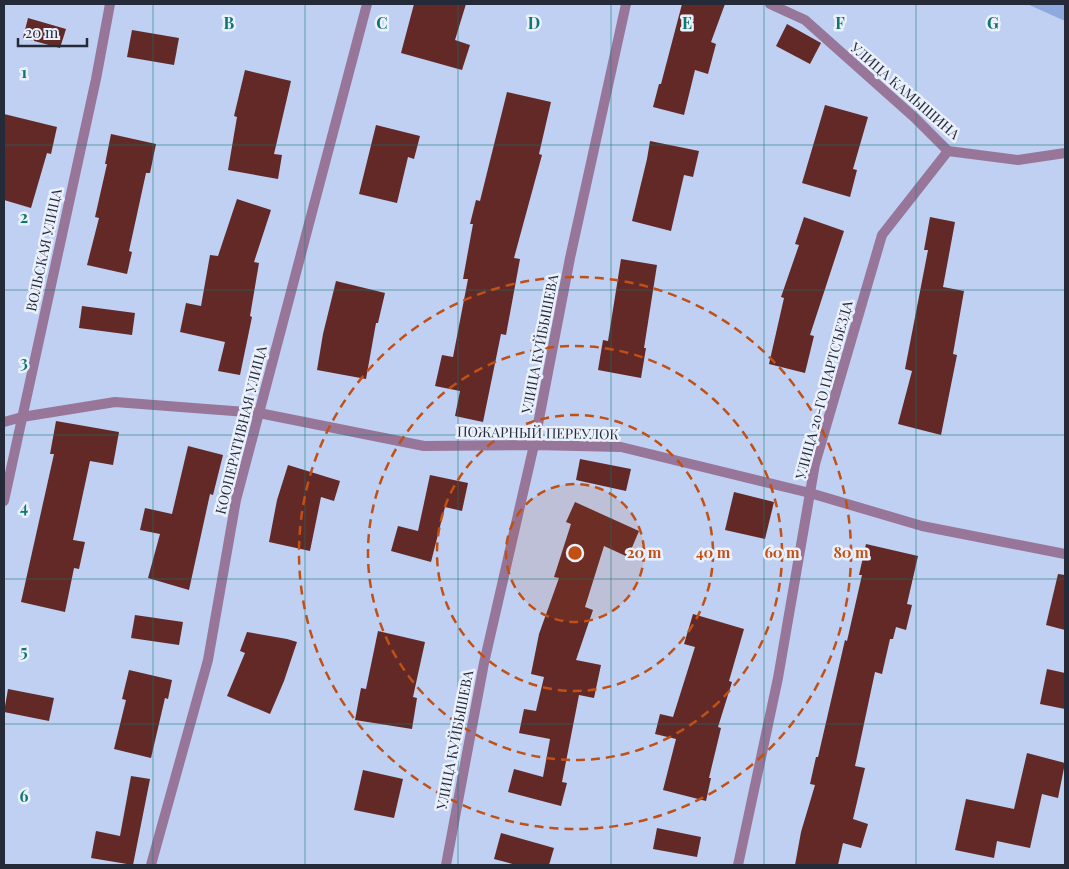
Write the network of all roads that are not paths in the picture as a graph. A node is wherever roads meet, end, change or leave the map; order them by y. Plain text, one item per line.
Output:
1 (110, 4) edge
2 (367, 4) edge
3 (626, 4) edge
4 (770, 4) edge
5 (948, 151) junction
6 (1065, 153) edge
7 (259, 413) junction
8 (22, 416) junction
9 (4, 422) edge
10 (534, 445) junction
11 (810, 493) junction
12 (4, 501) edge
13 (1065, 554) edge
14 (151, 865) edge
15 (446, 865) edge
16 (738, 865) edge

1 - 8 street, ВОЛЬСКАЯ УЛИЦА
2 - 7 street, КООПЕРАТИВНАЯ УЛИЦА
3 - 10 street, УЛИЦА КУЙБЫШЕВА
4 - 5 street, УЛИЦА КАМЫШИНА
5 - 6 street, УЛИЦА КАМЫШИНА
5 - 11 street, УЛИЦА 20-ГО ПАРТСЪЕЗДА
7 - 8 street, ПОЖАРНЫЙ ПЕРЕУЛОК
7 - 10 street, ПОЖАРНЫЙ ПЕРЕУЛОК
7 - 14 street, КООПЕРАТИВНАЯ УЛИЦА
8 - 9 street, ПОЖАРНЫЙ ПЕРЕУЛОК
8 - 12 street, ВОЛЬСКАЯ УЛИЦА
10 - 11 street, ПОЖАРНЫЙ ПЕРЕУЛОК
10 - 15 street, УЛИЦА КУЙБЫШЕВА
11 - 13 street, ПОЖАРНЫЙ ПЕРЕУЛОК
11 - 16 street, УЛИЦА 20-ГО ПАРТСЪЕЗДА

